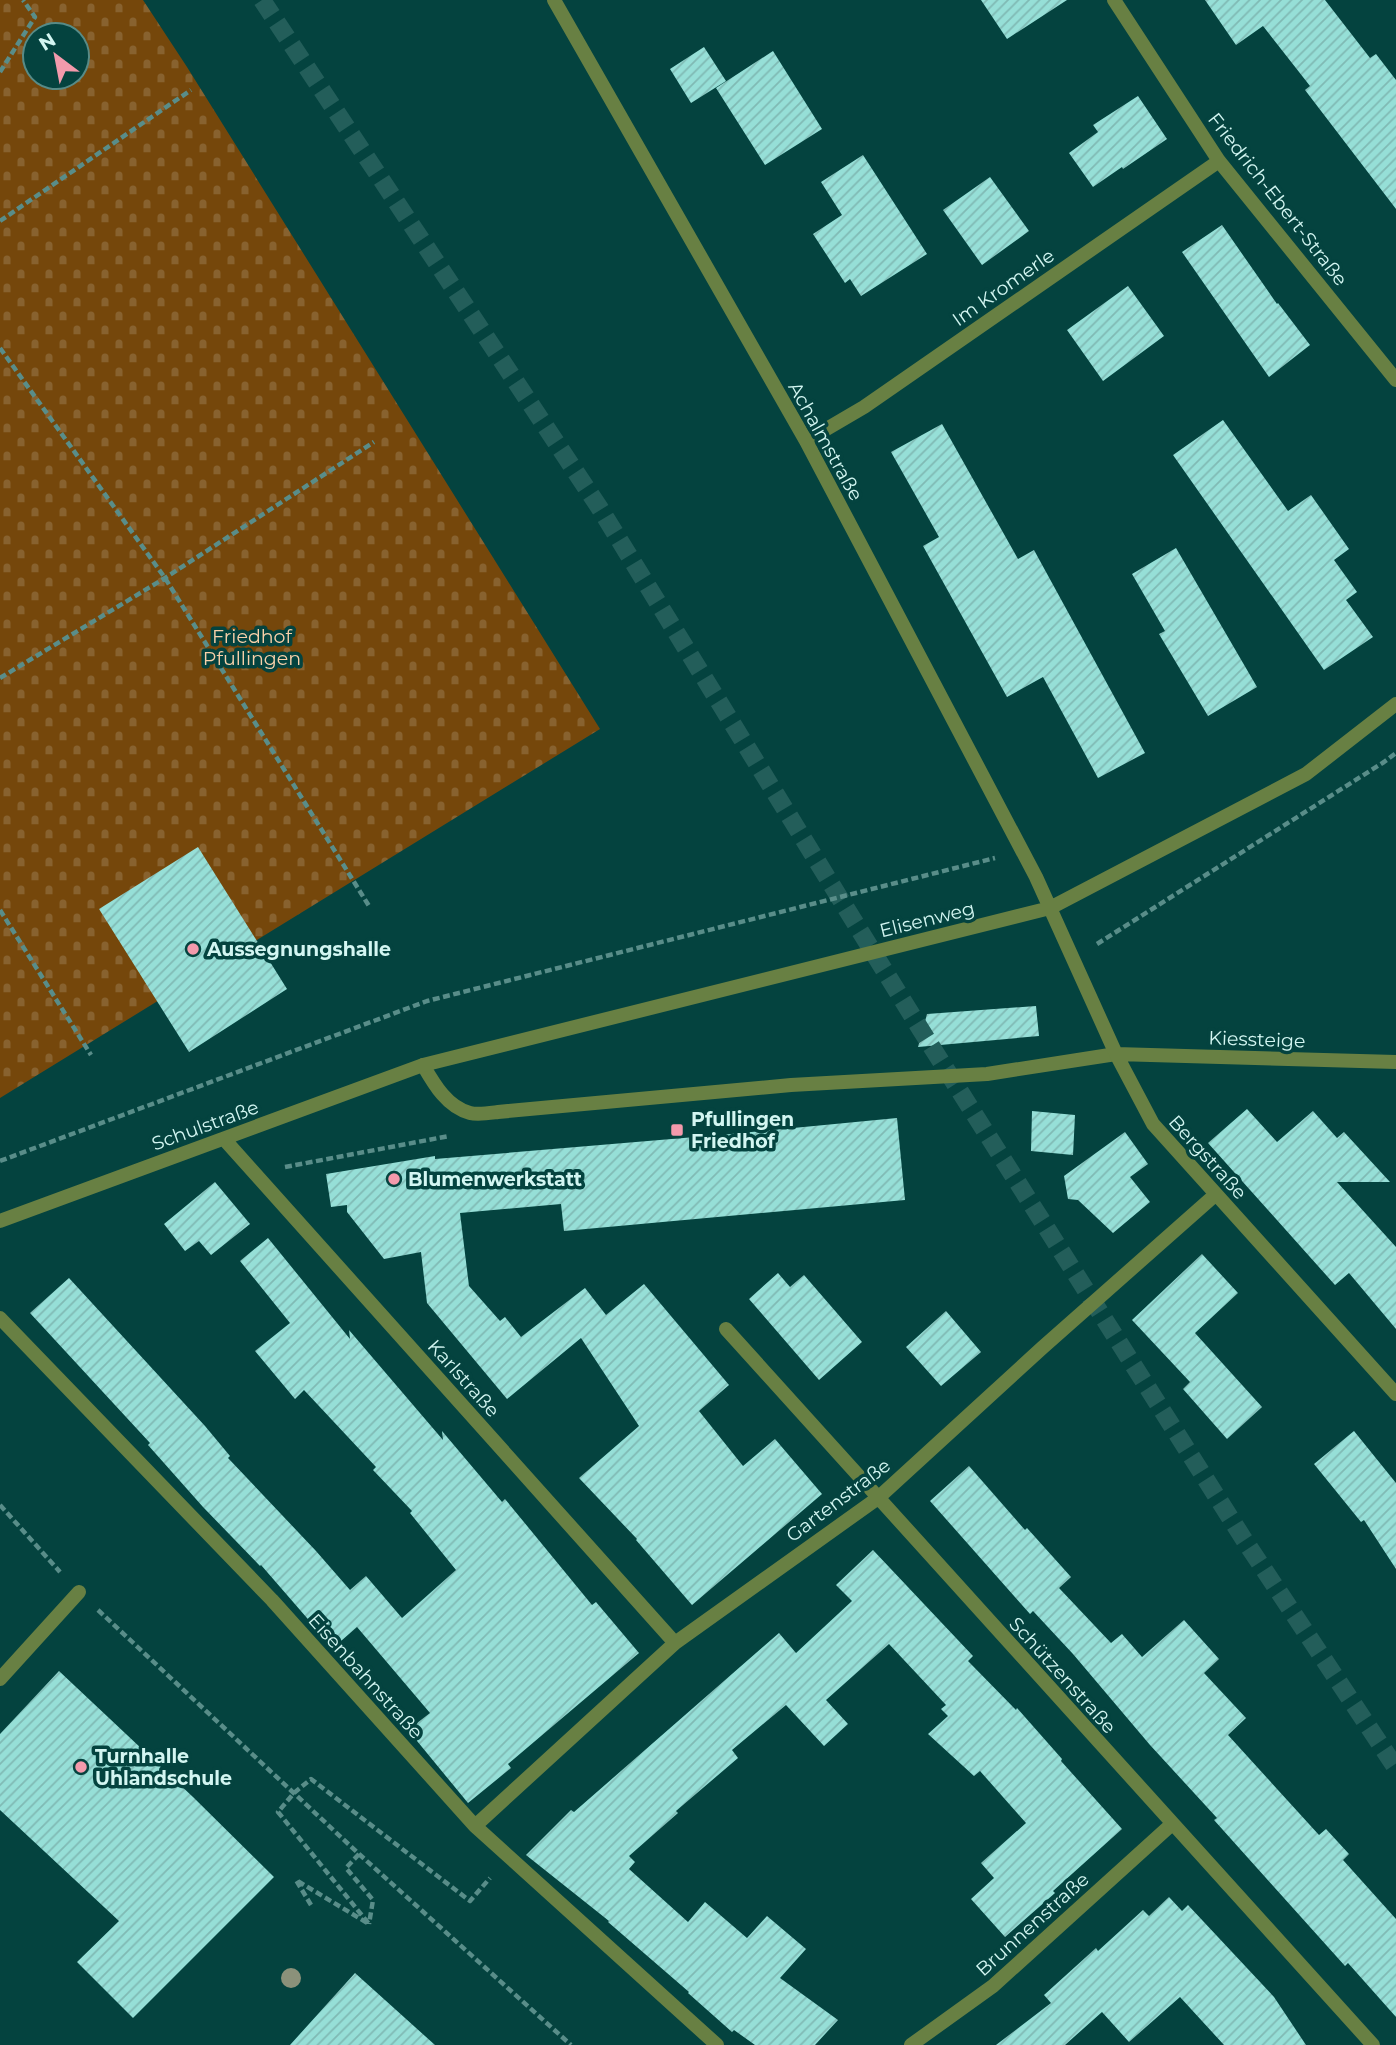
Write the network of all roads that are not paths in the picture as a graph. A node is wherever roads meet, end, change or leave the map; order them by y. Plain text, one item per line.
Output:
1 (554, 0) edge
2 (1114, 0) edge
3 (1219, 161) junction
4 (1396, 380) edge
5 (806, 441) junction
6 (1396, 704) edge
7 (1050, 908) junction
8 (1116, 1054) junction
9 (1396, 1062) edge
10 (423, 1065) junction
11 (223, 1139) junction
12 (1215, 1195) junction
13 (0, 1221) edge
14 (0, 1318) edge
15 (726, 1329) dead end
16 (1396, 1394) edge
17 (878, 1498) junction
18 (79, 1592) road end
19 (675, 1643) junction
20 (0, 1679) edge
21 (1172, 1824) junction
22 (475, 1826) junction
23 (717, 2045) edge
24 (911, 2045) edge
25 (1373, 2045) edge

1 - 5 street, Achalmstraße
2 - 3 street, Friedrich-Ebert-Straße
3 - 4 street, Friedrich-Ebert-Straße
3 - 5 street, Im Kromerle
5 - 7 street, Achalmstraße
6 - 7 street, Elisenweg
7 - 8 street, Bergstraße
7 - 10 street, Elisenweg
8 - 9 street, Kiessteige
8 - 10 street, Kiessteige
8 - 12 street, Bergstraße
10 - 11 street, Schulstraße
11 - 13 street, Schulstraße
11 - 19 street, Karlstraße
12 - 16 street, Bergstraße
12 - 17 street, Gartenstraße
14 - 22 street, Eisenbahnstraße
15 - 17 street, Schützenstraße
17 - 19 street, Gartenstraße
17 - 21 street, Schützenstraße
18 - 20 street
19 - 22 street, Gartenstraße
21 - 24 street, Brunnenstraße
21 - 25 street, Schützenstraße
22 - 23 street, Eisenbahnstraße

